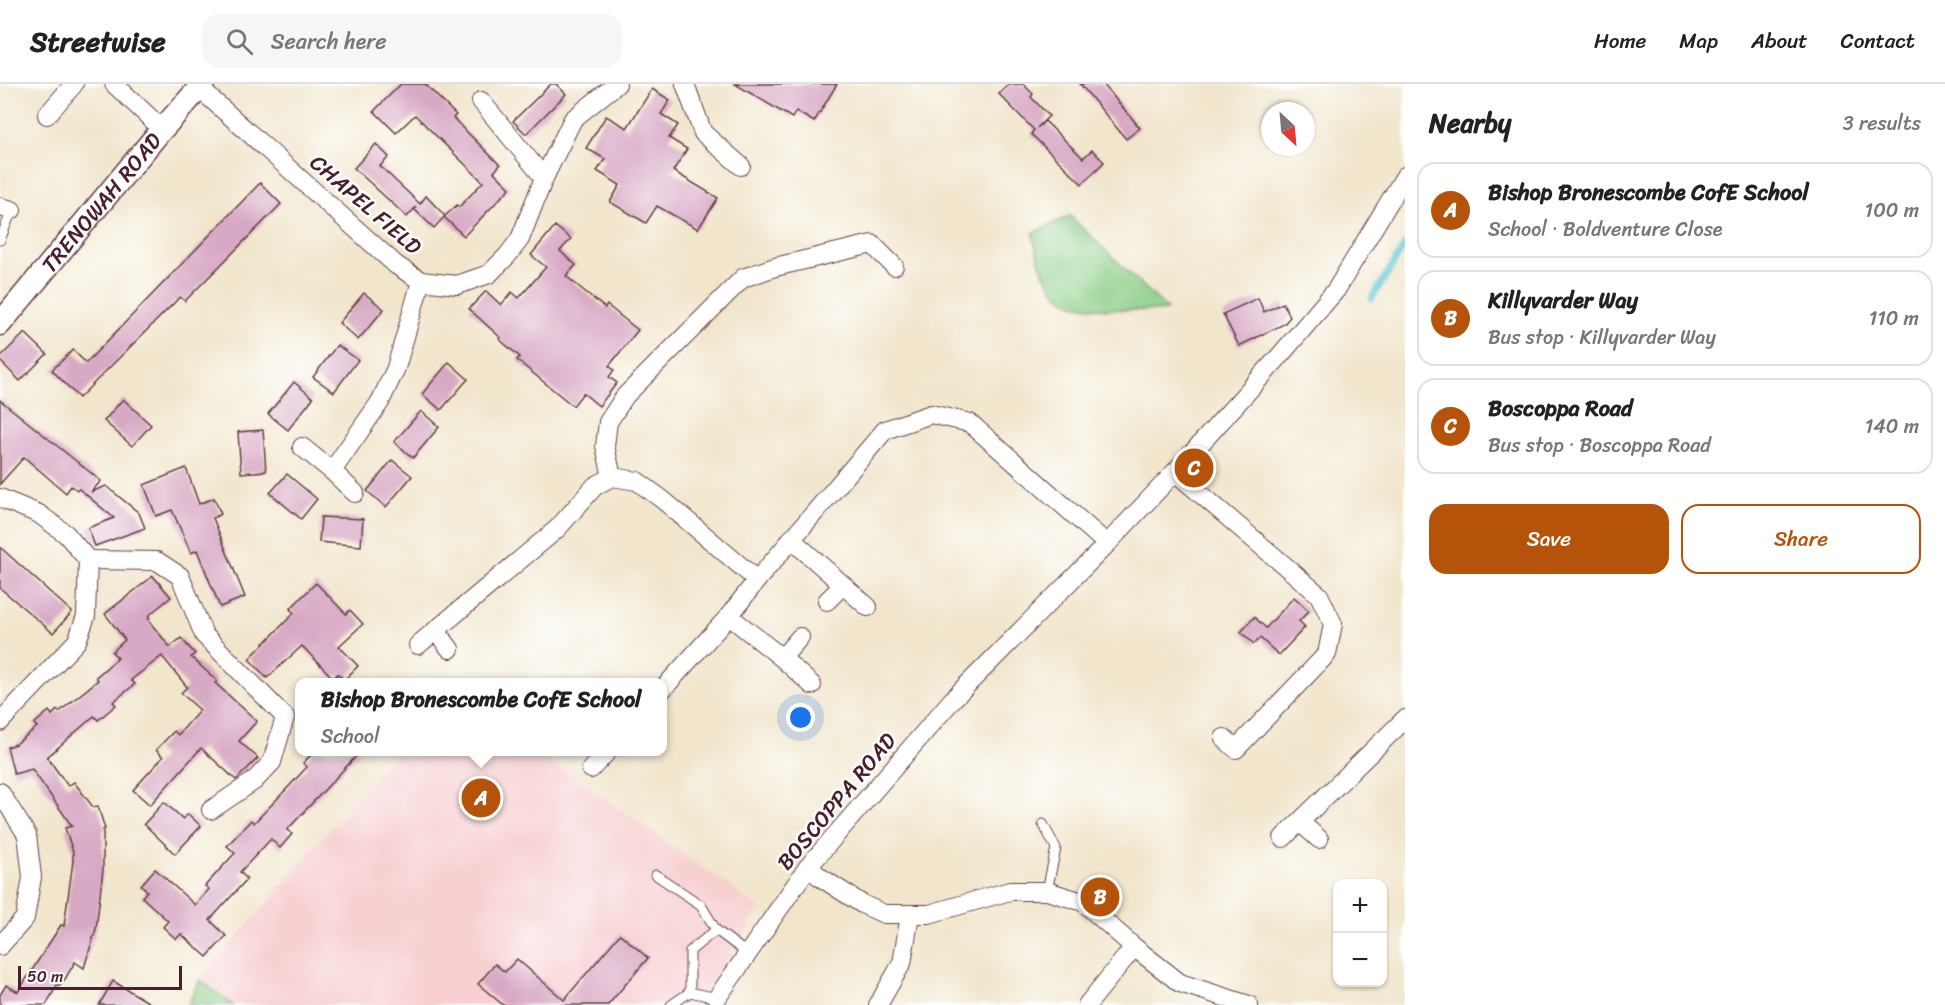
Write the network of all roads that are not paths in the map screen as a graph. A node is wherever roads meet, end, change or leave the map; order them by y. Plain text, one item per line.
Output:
1 (74, 84) edge
2 (114, 84) edge
3 (617, 84) edge
4 (685, 84) edge
5 (201, 86) edge
6 (481, 101) dead end
7 (47, 115) dead end
8 (162, 129) junction
9 (741, 166) dead end
10 (1405, 176) edge
11 (544, 178) junction
12 (6, 209) edge
13 (0, 240) edge
14 (894, 266) dead end
15 (421, 281) junction
16 (0, 324) edge
17 (302, 447) dead end
18 (332, 471) junction
19 (1175, 472) junction
20 (612, 477) junction
21 (355, 493) dead end
22 (0, 498) edge
23 (791, 539) junction
24 (1107, 544) junction
25 (88, 560) junction
26 (757, 580) junction
27 (842, 586) junction
28 (827, 601) dead end
29 (868, 607) dead end
30 (729, 616) junction
31 (436, 631) junction
32 (800, 637) dead end
33 (418, 645) dead end
34 (450, 649) dead end
35 (782, 658) junction
36 (812, 685) dead end
37 (667, 686) edge
38 (292, 716) edge
39 (1405, 719) edge
40 (0, 722) edge
41 (1224, 738) dead end
42 (603, 756) edge
43 (591, 769) dead end
44 (0, 792) edge
45 (211, 810) dead end
46 (1300, 822) junction
47 (1043, 824) dead end
48 (1283, 838) dead end
49 (1319, 839) dead end
50 (808, 867) junction
51 (656, 875) dead end
52 (1047, 891) junction
53 (910, 915) junction
54 (716, 930) junction
55 (0, 946) edge
56 (1134, 947) junction
57 (748, 954) junction
58 (690, 992) junction
59 (716, 1002) edge
60 (671, 1005) edge
61 (878, 1005) edge
62 (1087, 1005) edge
63 (1249, 1005) edge

1 - 7 street
2 - 8 street
3 - 11 street, CHAPEL FIELD
4 - 9 street
5 - 8 street, TRENOWAH ROAD
5 - 15 street, CHAPEL FIELD
6 - 11 street
8 - 16 street, TRENOWAH ROAD
10 - 19 street, BOSCOPPA ROAD
11 - 15 street, CHAPEL FIELD
12 - 13 lane
14 - 20 street
15 - 18 street
17 - 18 street
18 - 21 street
19 - 24 street, BOSCOPPA ROAD
19 - 41 street
20 - 26 street
20 - 31 street
22 - 25 street
23 - 24 street
23 - 26 street
23 - 27 street
24 - 50 street, BOSCOPPA ROAD
25 - 38 street
25 - 40 street
26 - 30 street
27 - 28 street
27 - 29 street
30 - 35 street
30 - 37 street
31 - 33 street
31 - 34 street
32 - 35 street
35 - 36 street
38 - 45 street
39 - 46 street
42 - 43 street
44 - 55 street
46 - 48 street
46 - 49 street
47 - 52 lane
50 - 53 street
50 - 57 street, BOSCOPPA ROAD
51 - 54 lane
52 - 53 street
52 - 56 street
53 - 61 street
54 - 57 lane
54 - 58 lane
56 - 62 street
56 - 63 street
57 - 59 street, BOSCOPPA ROAD
58 - 59 lane
58 - 60 lane

